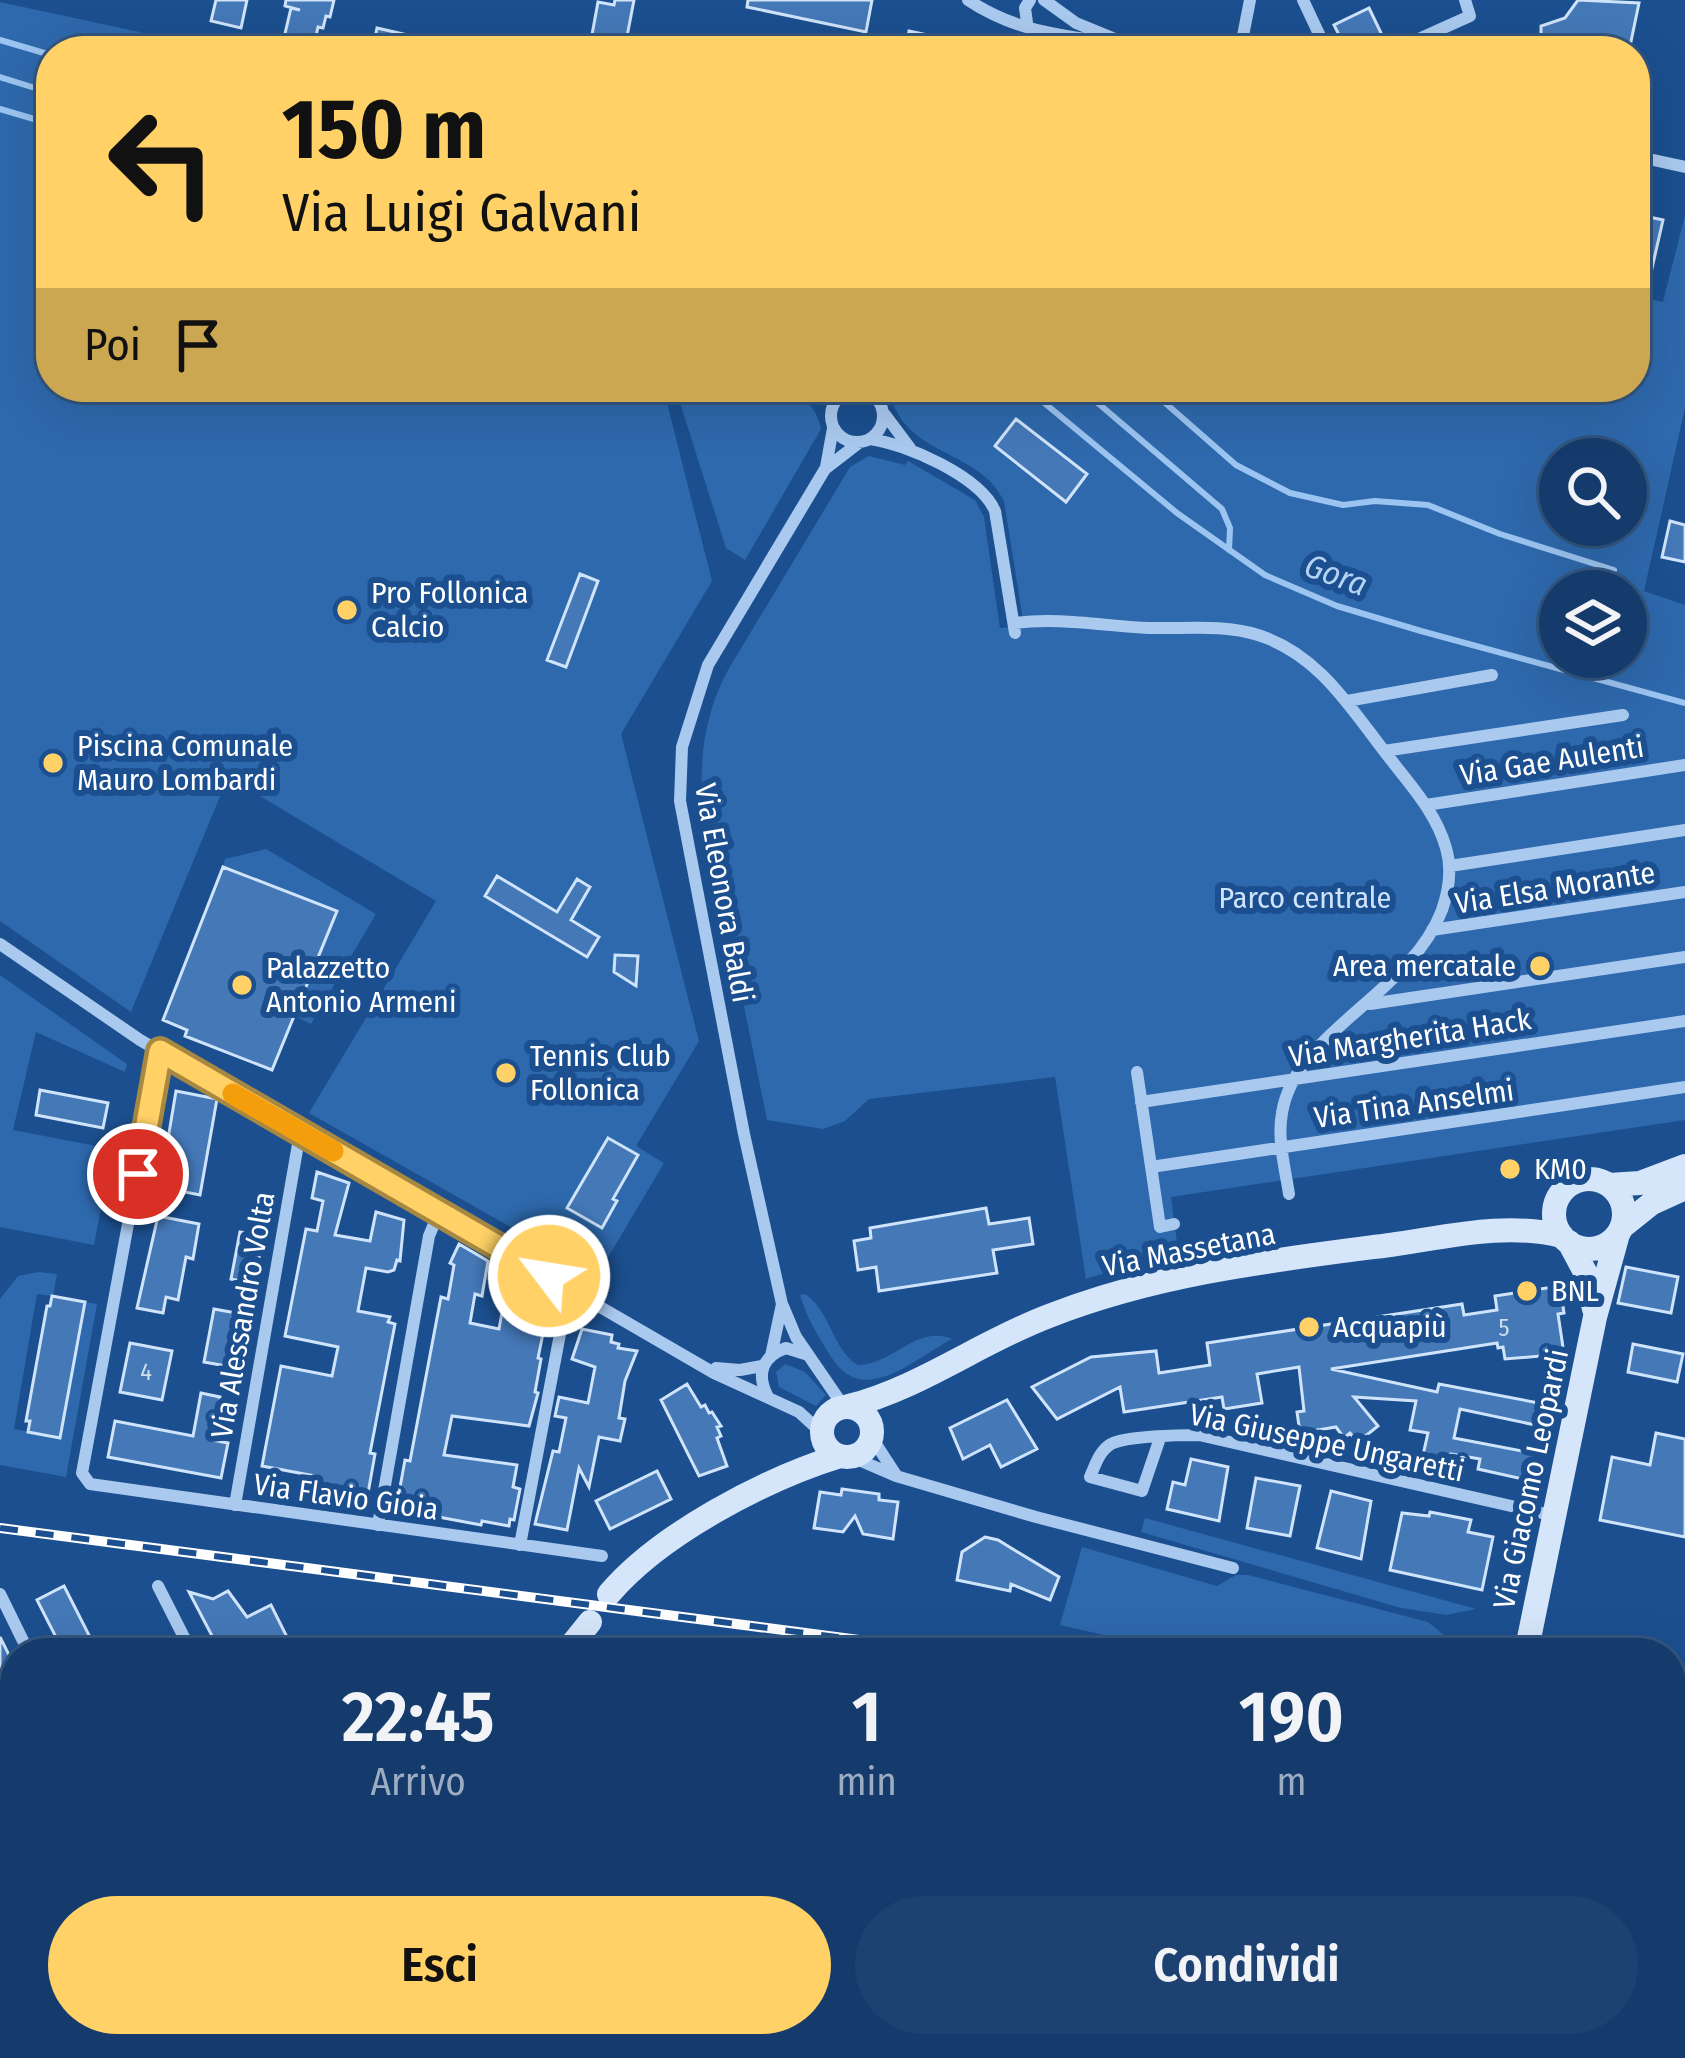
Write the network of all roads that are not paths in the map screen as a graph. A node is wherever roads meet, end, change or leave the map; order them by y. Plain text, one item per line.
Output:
1 (968, 0) edge
2 (1030, 0) edge
3 (1044, 0) edge
4 (1250, 0) edge
5 (1303, 0) edge
6 (1465, 0) edge
7 (1028, 29) junction
8 (1055, 36) edge
9 (1108, 36) edge
10 (1243, 36) edge
11 (1320, 36) edge
12 (1425, 36) edge
13 (1650, 159) edge
14 (1685, 166) edge
15 (836, 402) edge
16 (877, 402) edge
17 (883, 412) junction
18 (833, 428) junction
19 (864, 440) junction
20 (911, 449) junction
21 (825, 469) junction
22 (1492, 675) dead end
23 (1347, 701) junction
24 (1623, 715) dead end
25 (1384, 751) junction
26 (1685, 765) edge
27 (1426, 806) junction
28 (1685, 830) edge
29 (1450, 866) junction
30 (1685, 892) edge
31 (1432, 930) junction
32 (0, 944) edge
33 (1685, 957) edge
34 (1368, 1005) junction
35 (1685, 1021) edge
36 (160, 1051) junction
37 (1136, 1072) dead end
38 (1293, 1080) junction
39 (1685, 1088) edge
40 (1141, 1102) junction
41 (300, 1133) junction
42 (1282, 1148) junction
43 (1685, 1166) edge
44 (1151, 1167) junction
45 (1609, 1185) junction
46 (1685, 1188) edge
47 (1289, 1194) dead end
48 (1557, 1198) junction
49 (439, 1212) junction
50 (1174, 1224) dead end
51 (1498, 1229) junction
52 (1620, 1230) junction
53 (1566, 1239) junction
54 (577, 1293) junction
55 (782, 1304) junction
56 (1595, 1318) junction
57 (806, 1354) junction
58 (766, 1361) junction
59 (699, 1364) junction
60 (909, 1386) junction
61 (768, 1396) junction
62 (847, 1407) junction
63 (822, 1434) junction
64 (872, 1436) junction
65 (1160, 1438) junction
66 (846, 1456) junction
67 (793, 1471) junction
68 (896, 1475) junction
69 (235, 1505) junction
70 (1555, 1516) junction
71 (378, 1526) junction
72 (520, 1545) junction
73 (602, 1556) dead end
74 (1233, 1568) dead end
75 (158, 1586) dead end
76 (0, 1594) edge
77 (610, 1594) dead end
78 (590, 1622) dead end
79 (22, 1638) edge
80 (184, 1638) edge
81 (577, 1638) edge
82 (1529, 1638) edge

1 - 7 street
2 - 7 street
3 - 9 street
4 - 10 street
5 - 11 street
6 - 12 street
7 - 8 street
13 - 14 street
15 - 18 street
16 - 17 street
17 - 19 street
17 - 20 street
18 - 19 street
18 - 21 street, Via Eleonora Baldi
19 - 20 street
19 - 21 street, Via Eleonora Baldi
20 - 23 street
21 - 55 street, Via Eleonora Baldi
22 - 23 street
23 - 25 street
24 - 25 street
25 - 27 street
26 - 27 street, Via Gae Aulenti
27 - 29 street
28 - 29 street
29 - 31 street
30 - 31 street, Via Elsa Morante
31 - 34 street
32 - 36 street
33 - 34 street
34 - 38 street
35 - 38 street, Via Margherita Hack
36 - 41 street
36 - 69 street, Via Flavio Gioia
37 - 40 street
38 - 40 street, Via Margherita Hack
38 - 42 street
39 - 42 street, Via Tina Anselmi
40 - 44 street
41 - 49 street
41 - 69 street, Via Alessandro Volta
42 - 44 street, Via Tina Anselmi
42 - 47 street
43 - 45 main road
44 - 50 street
45 - 48 main road
45 - 52 main road
46 - 52 main road
48 - 51 main road, Via Massetana
48 - 53 main road
49 - 54 street
49 - 71 street
51 - 53 main road, Via Massetana
51 - 60 main road, Via Massetana
52 - 53 main road
52 - 56 main road, Via Giacomo Leopardi
53 - 56 main road, Via Giacomo Leopardi
54 - 59 street
54 - 72 street
55 - 57 street
55 - 58 street, Via Eleonora Baldi
56 - 70 main road, Via Giacomo Leopardi
57 - 58 street
57 - 62 street
58 - 59 street
58 - 61 street
59 - 61 street
60 - 62 main road, Via Massetana
60 - 64 main road, Via Massetana
61 - 63 street
62 - 63 main road, Via Massetana
62 - 64 main road
63 - 66 main road
63 - 67 main road, Via Massetana
64 - 66 main road, Via Massetana
64 - 68 street
65 - 65 street, Via Giuseppe Ungaretti
65 - 70 street, Via Giuseppe Ungaretti
66 - 67 main road, Via Massetana
66 - 68 street
67 - 77 main road, Via Massetana
68 - 74 street
69 - 71 street, Via Flavio Gioia
70 - 82 main road, Via Giacomo Leopardi
71 - 72 street, Via Flavio Gioia
72 - 73 street, Via Flavio Gioia
75 - 80 street
76 - 79 street
78 - 81 main road

